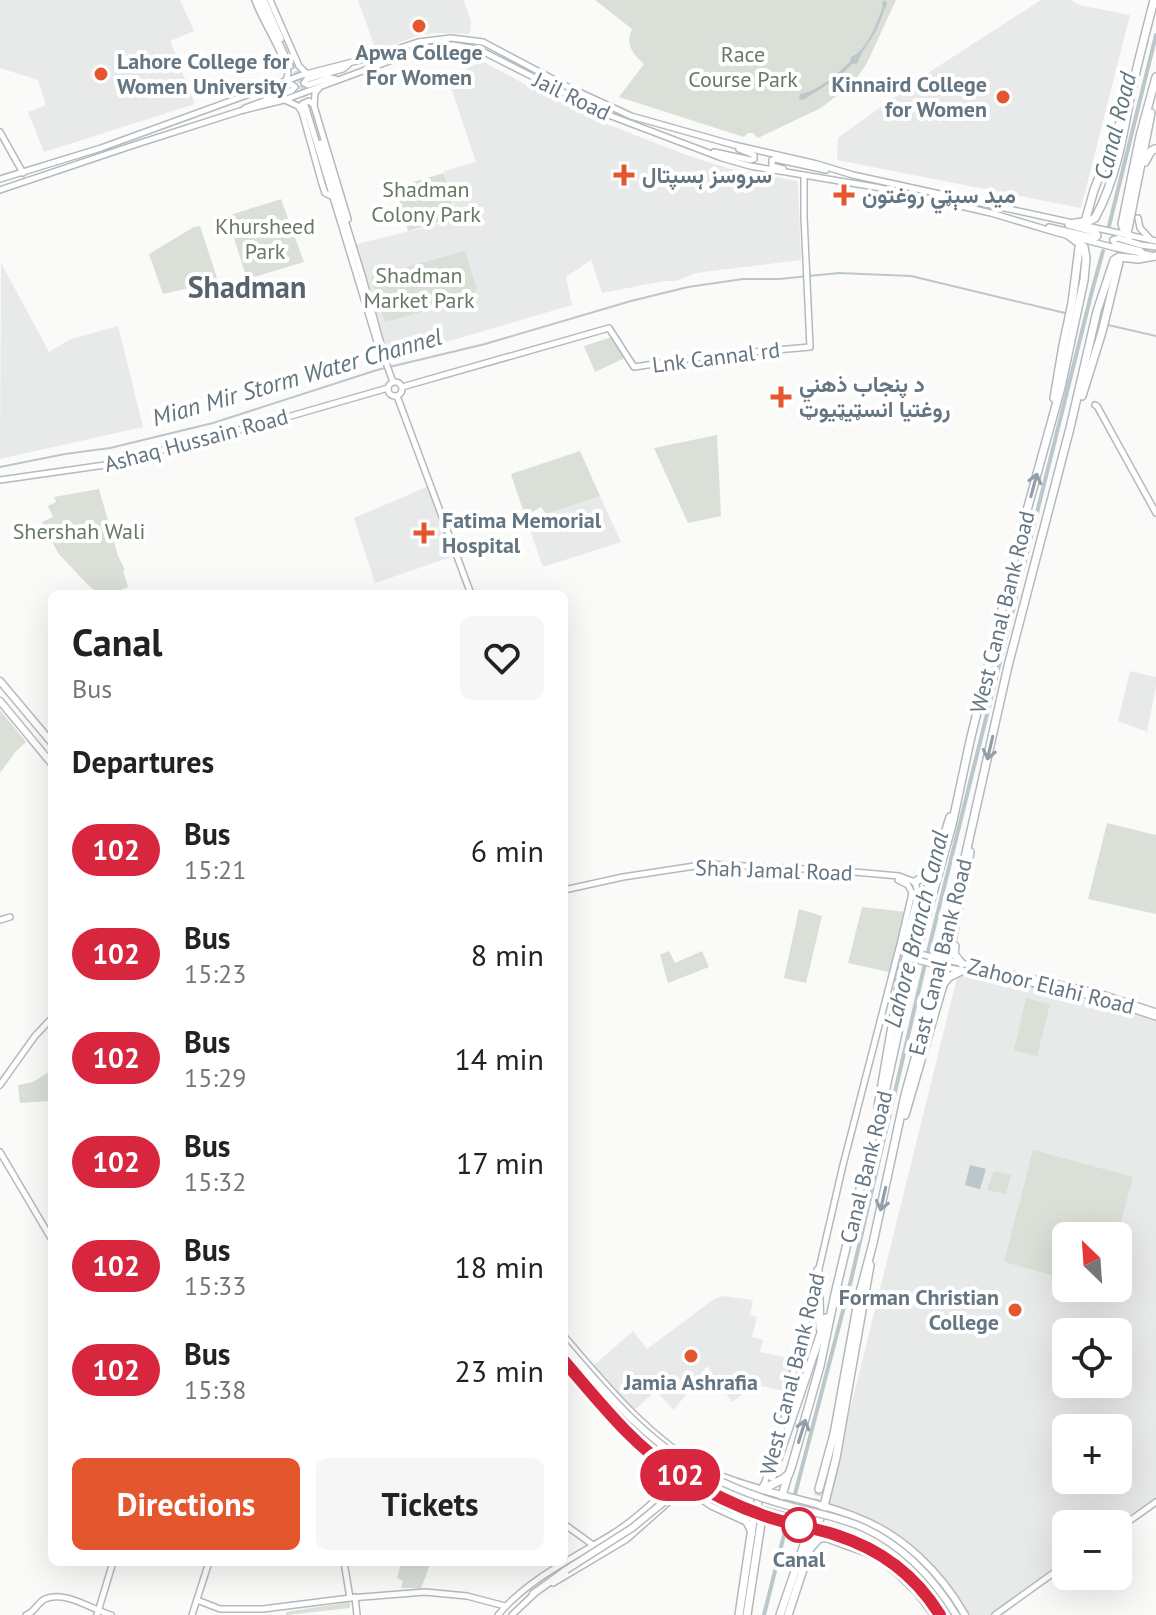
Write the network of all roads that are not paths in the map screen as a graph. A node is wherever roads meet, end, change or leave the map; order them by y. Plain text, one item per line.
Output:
1 (259, 0) edge
2 (270, 0) edge
3 (1154, 0) edge
4 (353, 62) junction
5 (292, 67) junction
6 (307, 74) junction
7 (1156, 78) edge
8 (340, 79) junction
9 (285, 81) junction
10 (323, 85) junction
11 (257, 92) junction
12 (1130, 98) junction
13 (284, 100) junction
14 (307, 107) junction
15 (240, 111) junction
16 (0, 132) edge
17 (708, 138) junction
18 (697, 148) junction
19 (1155, 149) edge
20 (761, 152) junction
21 (760, 168) junction
22 (23, 173) junction
23 (1140, 174) junction
24 (853, 175) junction
25 (806, 176) junction
26 (0, 179) edge
27 (0, 190) edge
28 (1055, 218) junction
29 (1086, 218) dead end
30 (1138, 218) dead end
31 (1075, 223) junction
32 (1036, 226) junction
33 (1129, 232) junction
34 (1068, 235) junction
35 (1155, 243) edge
36 (1079, 248) dead end
37 (1154, 255) edge
38 (1119, 262) dead end
39 (384, 356) junction
40 (390, 385) junction
41 (402, 387) junction
42 (397, 396) junction
43 (1095, 405) dead end
44 (1051, 420) junction
45 (1070, 428) junction
46 (0, 480) edge
47 (1156, 513) edge
48 (470, 590) edge
49 (0, 682) edge
50 (0, 699) edge
51 (48, 738) edge
52 (48, 759) edge
53 (955, 805) junction
54 (975, 811) junction
55 (918, 869) dead end
56 (929, 873) junction
57 (890, 876) junction
58 (915, 882) junction
59 (568, 889) edge
60 (10, 917) dead end
61 (0, 920) edge
62 (953, 940) junction
63 (899, 948) junction
64 (909, 955) junction
65 (896, 961) junction
66 (946, 964) junction
67 (961, 967) junction
68 (943, 985) junction
69 (1156, 1015) edge
70 (48, 1022) edge
71 (0, 1085) edge
72 (877, 1118) junction
73 (0, 1152) edge
74 (893, 1156) junction
75 (48, 1233) edge
76 (873, 1243) junction
77 (818, 1270) junction
78 (835, 1294) junction
79 (820, 1334) junction
80 (568, 1341) edge
81 (568, 1349) edge
82 (568, 1368) edge
83 (568, 1369) edge
84 (664, 1442) junction
85 (690, 1460) junction
86 (656, 1462) junction
87 (700, 1466) junction
88 (789, 1474) junction
89 (772, 1477) tunnel mouth
90 (676, 1478) junction
91 (686, 1485) junction
92 (829, 1486) junction
93 (819, 1489) tunnel mouth
94 (761, 1490) junction
95 (692, 1493) junction
96 (658, 1496) junction
97 (782, 1496) junction
98 (721, 1499) junction
99 (671, 1500) junction
100 (1156, 1502) edge
101 (824, 1506) junction
102 (756, 1508) junction
103 (836, 1510) junction
104 (1132, 1519) edge
105 (747, 1522) junction
106 (761, 1523) tunnel mouth
107 (817, 1525) junction
108 (568, 1527) edge
109 (885, 1531) junction
110 (752, 1533) junction
111 (807, 1536) tunnel mouth
112 (593, 1545) junction
113 (863, 1549) junction
114 (810, 1550) junction
115 (568, 1561) edge
116 (112, 1566) edge
117 (208, 1566) edge
118 (345, 1566) edge
119 (559, 1566) edge
120 (1052, 1574) edge
121 (533, 1594) junction
122 (352, 1597) junction
123 (197, 1600) junction
124 (505, 1606) junction
125 (98, 1613) edge
126 (26, 1615) edge
127 (111, 1615) edge
128 (192, 1615) edge
129 (357, 1615) edge
130 (498, 1615) edge
131 (512, 1615) edge
132 (739, 1615) edge
133 (747, 1615) edge
134 (780, 1615) edge
135 (788, 1615) edge
136 (934, 1615) edge
137 (940, 1615) edge
138 (956, 1615) edge
139 (965, 1615) edge
140 (995, 1615) edge

1 - 5 main road
2 - 5 main road
3 - 12 highway
4 - 6 main road, Jail Road
4 - 8 main road
4 - 17 main road, Jail Road
5 - 6 main road
5 - 9 main road
6 - 9 main road, Jail Road
7 - 23 highway
7 - 33 highway
8 - 10 main road, Jail Road
8 - 18 main road, Jail Road
9 - 11 main road, Jail Road
10 - 13 main road, Jail Road
10 - 14 main road
11 - 15 main road
11 - 22 main road, Jail Road
12 - 29 highway
12 - 31 highway
13 - 14 main road
13 - 15 main road, Jail Road
14 - 39 main road
14 - 39 main road
15 - 27 main road, Jail Road
16 - 22 main road
17 - 18 main road
17 - 20 main road, Jail Road
18 - 21 main road, Jail Road
19 - 23 highway
20 - 21 main road
20 - 24 main road, Jail Road
21 - 25 main road, Jail Road
22 - 26 main road, Jail Road
23 - 33 highway
24 - 25 main road
24 - 28 main road, Jail Road
25 - 32 main road, Jail Road
25 - 41 main road, Lnk Cannal rd
28 - 31 main road, Jail Road
28 - 32 main road
30 - 35 main road
31 - 33 main road, Jail Road
32 - 34 main road, Jail Road
33 - 35 main road, Jail Road
34 - 37 main road, Jail Road
34 - 44 highway
35 - 37 main road
36 - 44 highway
37 - 45 highway
38 - 45 highway
39 - 40 main road
40 - 41 main road
40 - 42 main road
40 - 46 main road, Ashaq Hussain Road
41 - 42 main road
42 - 48 main road
43 - 47 main road
53 -> 44 highway, West Canal Bank Road
45 -> 54 highway, East Canal Bank Road
49 - 51 main road
50 - 52 main road
53 - 56 highway
53 - 72 highway, Canal Bank Road
54 - 62 highway
54 - 74 highway, East Canal Bank Road
55 - 56 highway
56 - 58 highway
56 - 64 highway
57 - 58 main road, Shah Jamal Road
57 - 59 main road, Shah Jamal Road
57 - 63 main road
58 - 64 main road
60 - 61 main road
62 - 66 highway
62 - 67 highway
63 - 64 main road
63 - 65 main road, West Canal Bank Road
64 - 65 main road
64 - 66 main road, Zahoor Elahi Road, bridge
64 - 72 highway
65 - 77 main road, West Canal Bank Road
66 - 67 main road, Zahoor Elahi Road
66 - 68 highway
67 - 68 highway
67 - 69 main road, Zahoor Elahi Road
68 - 74 highway
70 - 71 main road
72 - 78 highway, Canal Bank Road
73 - 75 main road
74 -> 76 highway, East Canal Bank Road
76 - 92 highway
76 - 93 highway, East Canal Bank Road
77 - 79 highway
77 - 94 main road, West Canal Bank Road
78 - 79 highway, Canal Bank Road
88 -> 78 highway
79 - 89 highway, Canal Bank Road
80 - 84 main road
81 - 138 main road, bridge
82 - 98 main road, bridge
83 - 86 main road
84 - 85 main road
84 - 86 main road
85 - 87 main road
85 - 90 main road
86 - 90 main road
86 - 96 main road
87 - 91 main road
87 - 94 main road
88 - 94 highway
88 - 97 highway
90 - 91 main road
90 - 96 main road
91 - 95 main road
91 - 98 main road
91 - 99 main road
92 - 101 highway
92 - 103 main road
94 - 97 main road
94 - 102 highway
95 - 99 main road
95 - 105 main road
96 - 112 main road
97 - 101 main road
98 - 102 main road
98 - 105 main road
98 - 121 main road, bridge
98 - 137 main road, bridge
99 - 121 main road
100 - 104 main road
101 - 103 main road
101 - 107 highway
102 - 107 main road
102 - 110 highway
103 - 109 main road
105 - 110 main road
106 - 133 highway
107 - 113 main road
107 - 114 highway
108 - 112 main road
109 - 113 main road
109 - 139 main road
110 - 132 highway
111 - 134 highway
112 - 115 main road
113 - 114 main road
113 - 136 main road
114 - 135 highway
116 - 125 main road
117 - 123 main road
118 - 122 main road
119 - 124 main road
120 - 140 main road
121 - 131 main road
122 - 123 main road
122 - 124 main road
122 - 129 main road
123 - 128 main road
124 - 130 main road
125 - 126 main road
125 - 127 main road

